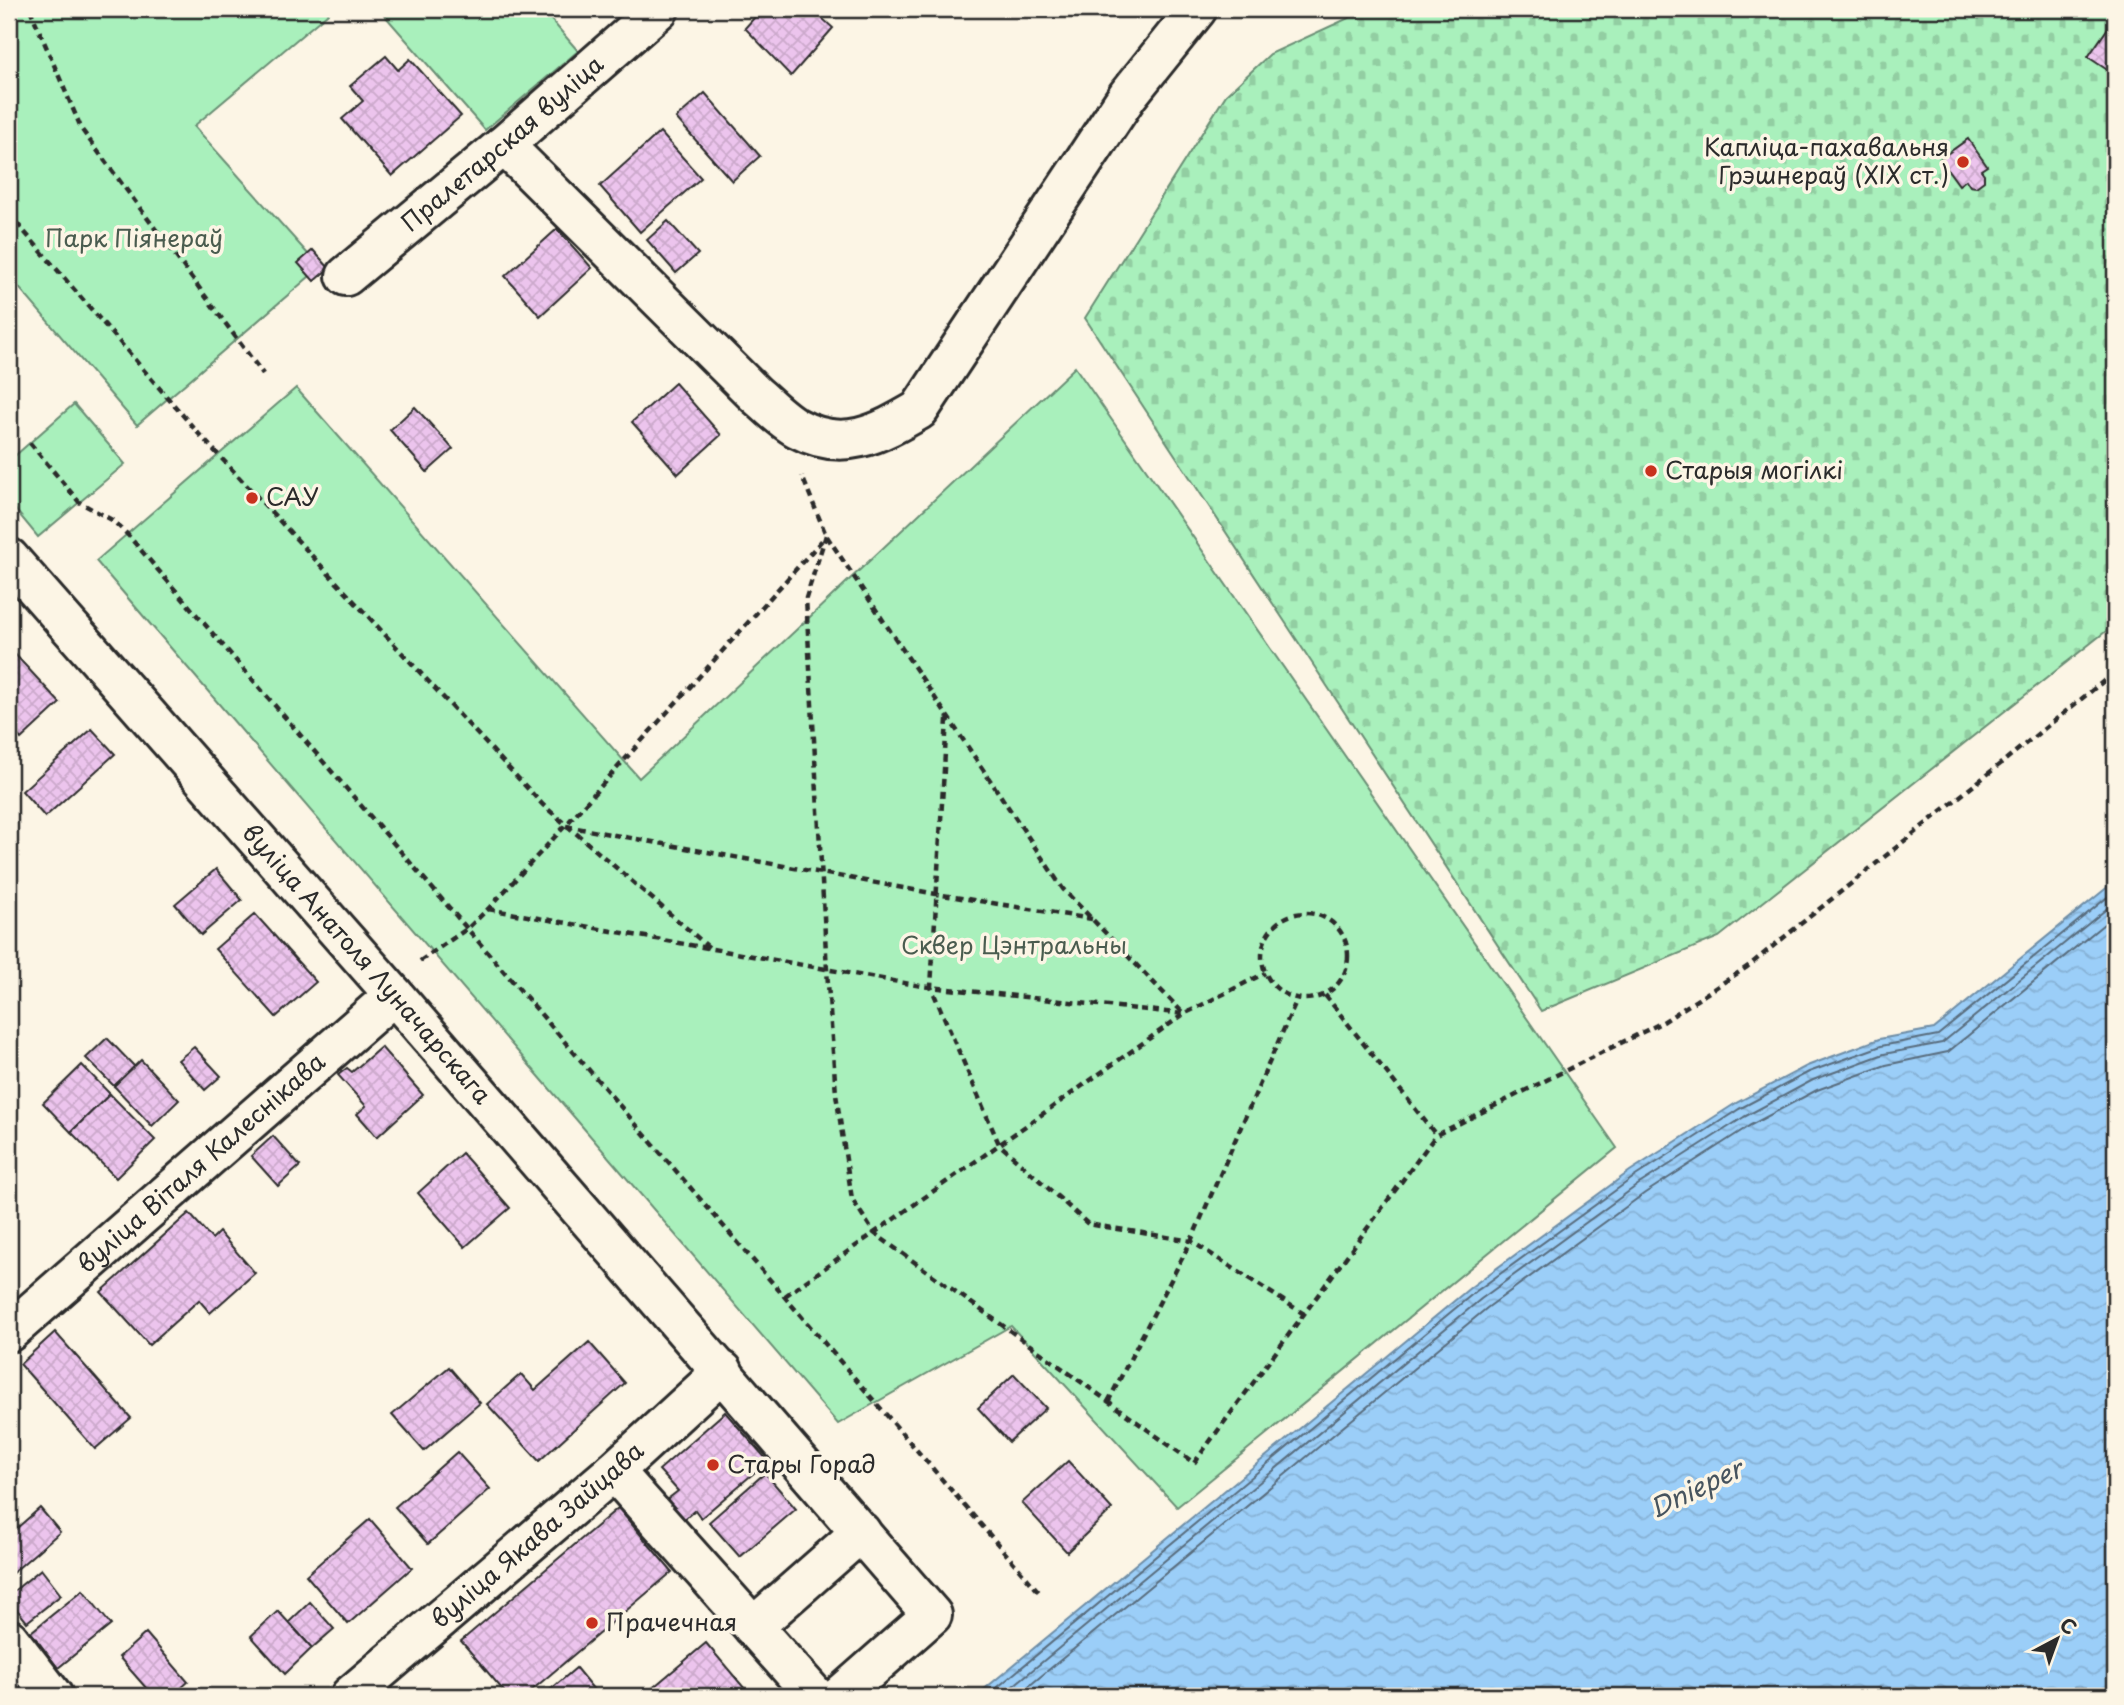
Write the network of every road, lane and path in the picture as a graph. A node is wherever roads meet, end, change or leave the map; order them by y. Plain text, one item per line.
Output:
1 (30, 9) edge
2 (659, 9) edge
3 (1197, 9) edge
4 (504, 145) junction
5 (9, 214) edge
6 (346, 276) dead end
7 (263, 374) dead end
8 (30, 443) dead end
9 (802, 474) dead end
10 (826, 535) junction
11 (9, 558) edge
12 (2115, 672) edge
13 (947, 718) junction
14 (565, 825) junction
15 (822, 873) junction
16 (936, 894) junction
17 (488, 909) junction
18 (1093, 919) junction
19 (468, 928) junction
20 (712, 950) junction
21 (827, 970) junction
22 (1265, 973) junction
23 (931, 986) junction
24 (389, 990) junction
25 (1325, 995) junction
26 (1297, 999) junction
27 (1184, 1014) junction
28 (1436, 1135) junction
29 (999, 1144) junction
30 (874, 1233) junction
31 (1191, 1241) junction
32 (785, 1296) junction
33 (1304, 1314) junction
34 (9, 1332) edge
35 (723, 1371) junction
36 (1108, 1402) junction
37 (614, 1471) junction
38 (861, 1532) junction
39 (1039, 1591) dead end
40 (753, 1627) junction
41 (9, 1639) edge
42 (53, 1696) edge
43 (350, 1696) edge
44 (815, 1696) edge
45 (840, 1696) edge

1 - 7 path
2 - 4 street, Пралетарская вуліца
3 - 4 street
4 - 6 street, Пралетарская вуліца
5 - 14 path
8 - 19 path
9 - 10 path
10 - 13 path
10 - 14 path
10 - 15 path
11 - 24 street, вуліца Анатоля Луначарскага
12 - 28 path
13 - 16 path
13 - 18 path
14 - 15 path
14 - 17 path
14 - 20 path
15 - 16 path
15 - 21 path
16 - 18 path
16 - 23 path
17 - 19 path
17 - 20 path
18 - 27 path
19 - 24 path
19 - 32 path
20 - 21 path
21 - 23 path
21 - 30 path
22 - 25 path
22 - 26 path
22 - 27 path
23 - 27 path
23 - 29 path
24 - 34 street, вуліца Віталя Калеснікава
24 - 35 street, вуліца Анатоля Луначарскага
25 - 26 path
25 - 28 path
26 - 31 path
27 - 29 path
28 - 33 path
29 - 30 path
29 - 31 path
30 - 32 path
30 - 36 path
31 - 33 path
31 - 36 path
32 - 39 path
33 - 36 path
35 - 37 street, вуліца Якава Зайцава
35 - 38 street, вуліца Анатоля Луначарскага
37 - 40 street
37 - 43 street, вуліца Якава Зайцава
38 - 40 street
38 - 45 street, вуліца Анатоля Луначарскага
40 - 44 street
41 - 42 street

